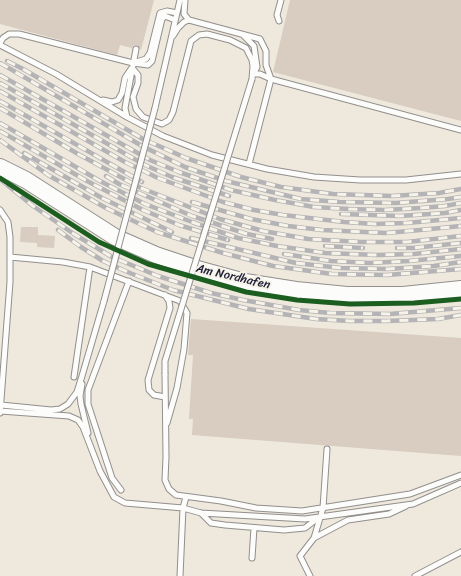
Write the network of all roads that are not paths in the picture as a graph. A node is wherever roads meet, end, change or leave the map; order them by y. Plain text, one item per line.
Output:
1 (180, 0) edge
2 (185, 0) edge
3 (281, 0) edge
4 (177, 13) junction
5 (175, 20) junction
6 (189, 20) junction
7 (279, 21) dead end
8 (242, 34) junction
9 (171, 40) junction
10 (0, 44) edge
11 (136, 49) dead end
12 (133, 66) junction
13 (253, 77) junction
14 (271, 79) junction
15 (98, 99) junction
16 (127, 117) junction
17 (461, 130) edge
18 (0, 156) edge
19 (248, 164) junction
20 (0, 167) edge
21 (461, 174) edge
22 (26, 180) junction
23 (0, 210) edge
24 (10, 257) junction
25 (90, 267) junction
26 (129, 281) junction
27 (461, 288) edge
28 (165, 295) junction
29 (82, 376) junction
30 (74, 377) dead end
31 (165, 397) junction
32 (1, 405) edge
33 (0, 412) edge
34 (166, 428) junction
35 (92, 448) junction
36 (327, 450) dead end
37 (461, 475) edge
38 (461, 484) edge
39 (121, 490) dead end
40 (186, 497) junction
41 (413, 504) junction
42 (183, 508) junction
43 (323, 508) junction
44 (201, 513) junction
45 (320, 517) junction
46 (254, 528) junction
47 (314, 538) junction
48 (461, 552) edge
49 (252, 558) dead end
50 (180, 576) edge
51 (310, 576) edge
52 (415, 576) edge

1 - 4 lane
2 - 6 lane
3 - 7 lane
4 - 5 lane
4 - 12 lane
5 - 9 lane
5 - 12 lane
6 - 8 lane
6 - 9 lane
8 - 13 lane
8 - 14 lane
9 - 29 lane, bridge
10 - 12 lane
10 - 15 lane
11 - 12 lane
12 - 13 lane
12 - 15 lane
12 - 16 lane
13 - 14 lane
13 - 31 lane, bridge
14 - 17 lane
14 - 19 lane
15 - 16 lane
16 - 19 lane
18 - 22 main road, Am Nordhafen
19 - 21 lane
20 - 22 main road, Am Nordhafen
22 - 27 main road, Am Nordhafen
23 - 24 lane
24 - 25 lane
24 - 32 lane
25 - 26 lane
25 - 30 lane
26 - 28 lane
26 - 39 lane
28 - 31 lane
28 - 34 lane
29 - 32 lane
29 - 35 lane
31 - 34 lane
32 - 33 lane
33 - 35 lane
34 - 40 lane
35 - 42 lane
36 - 43 lane
37 - 43 lane
38 - 41 lane
40 - 42 lane
40 - 43 lane
41 - 45 lane
41 - 47 lane
42 - 44 lane
42 - 50 lane
43 - 45 lane
44 - 45 lane
44 - 46 lane
45 - 46 lane
45 - 47 lane
46 - 49 lane
47 - 51 lane
48 - 52 lane

